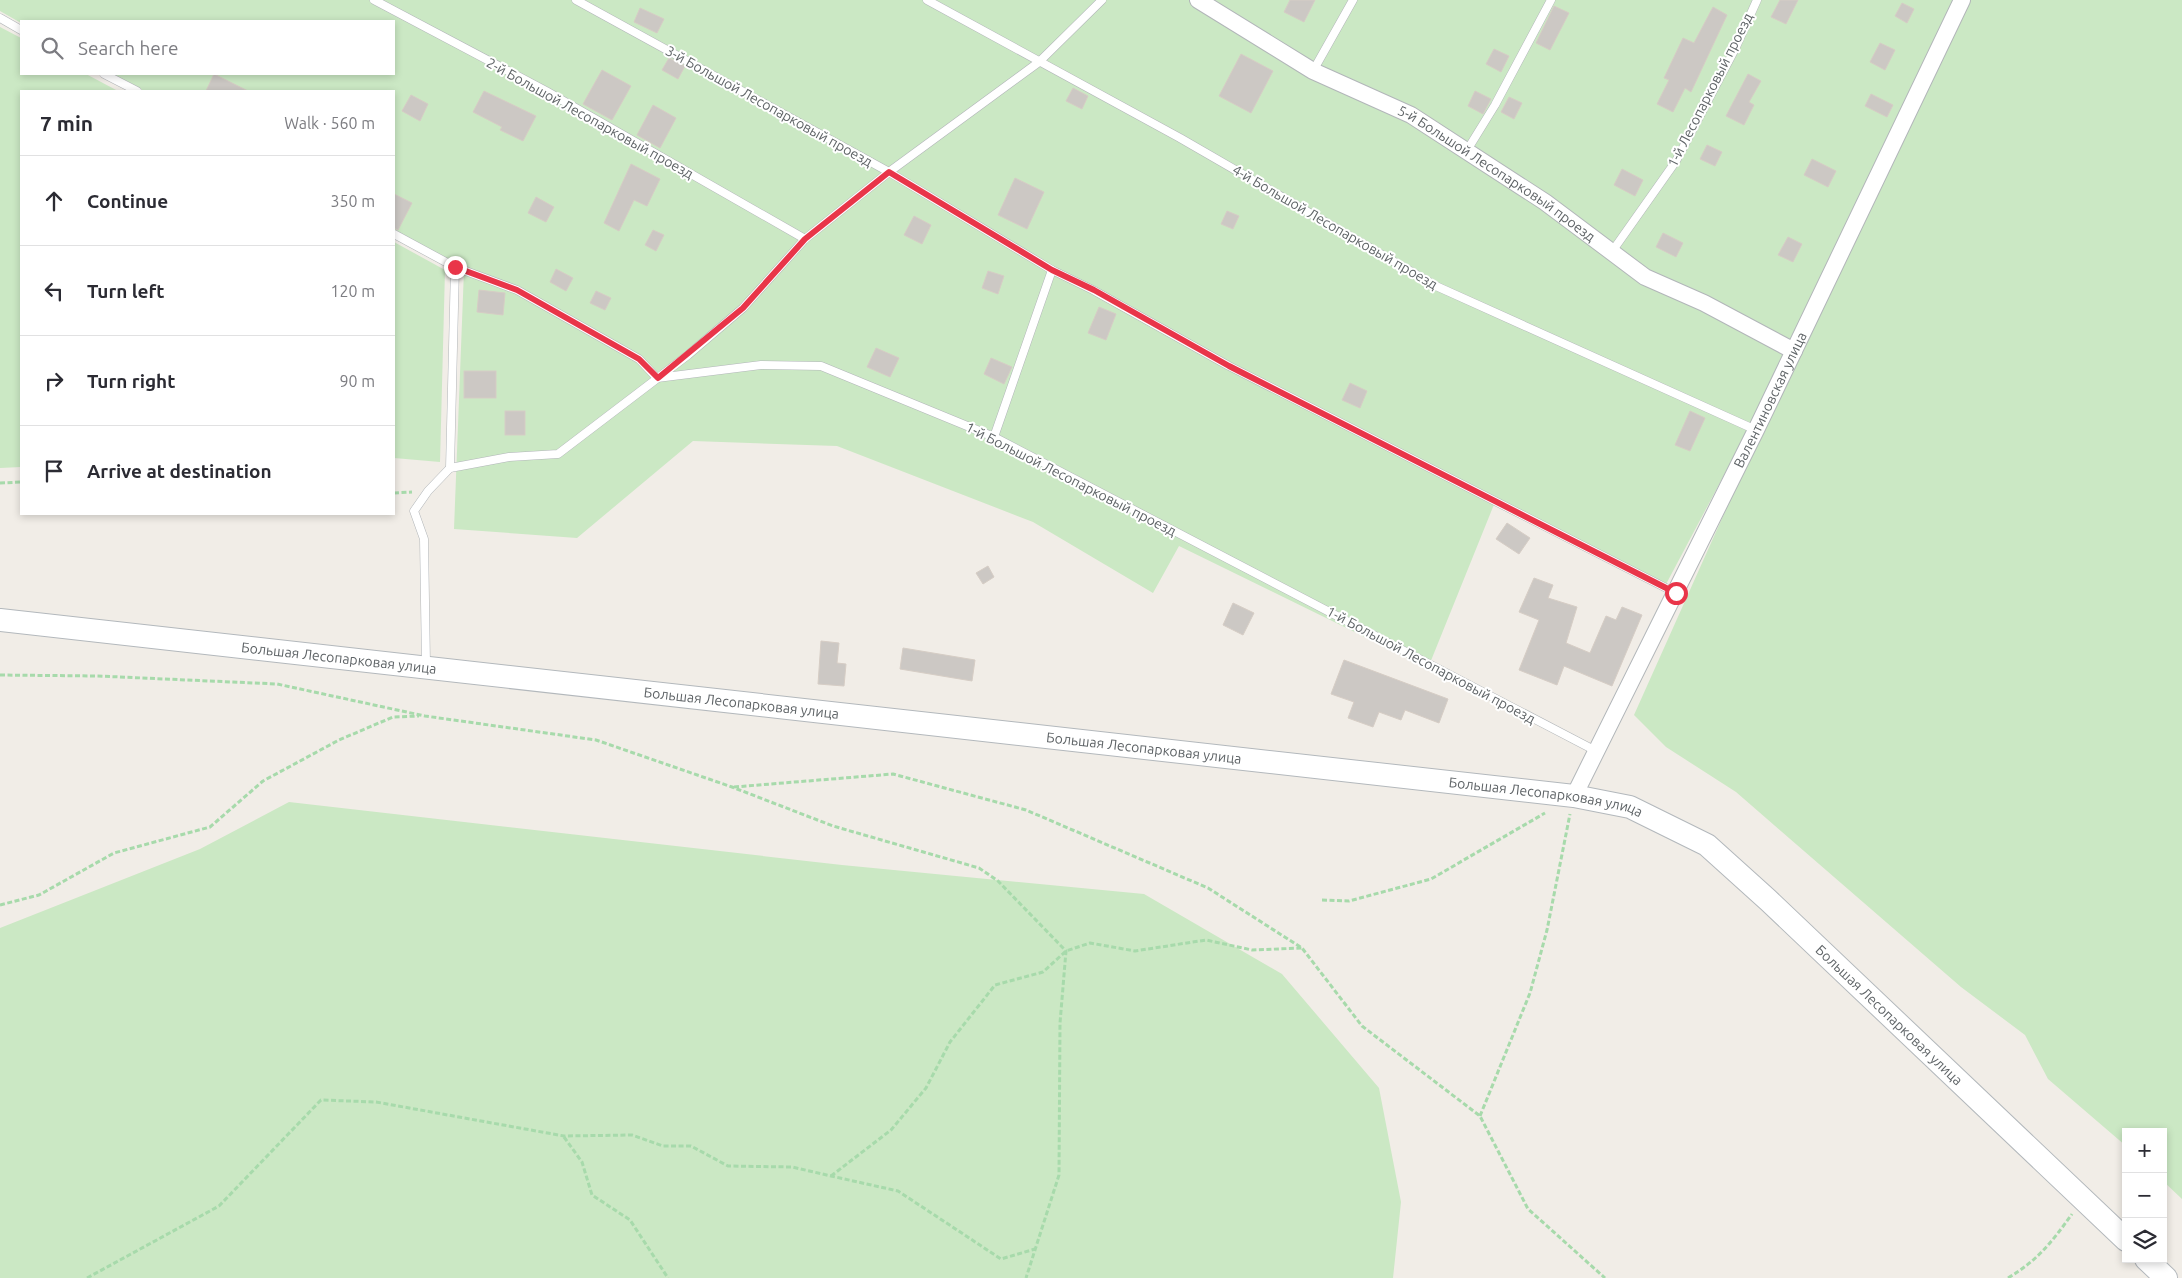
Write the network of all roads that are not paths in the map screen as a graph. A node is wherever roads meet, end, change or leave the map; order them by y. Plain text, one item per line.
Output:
1 (374, 0) edge
2 (576, 0) edge
3 (927, 0) edge
4 (1102, 0) edge
5 (1198, 0) edge
6 (1353, 0) edge
7 (1551, 0) edge
8 (1757, 0) edge
9 (1962, 0) edge
10 (0, 18) edge
11 (20, 29) edge
12 (1039, 62) junction
13 (1313, 71) junction
14 (106, 75) edge
15 (135, 90) edge
16 (1466, 152) junction
17 (889, 172) junction
18 (395, 235) edge
19 (805, 239) junction
20 (1611, 253) junction
21 (455, 267) junction
22 (1052, 270) junction
23 (1794, 351) junction
24 (658, 378) junction
25 (1756, 430) junction
26 (994, 437) junction
27 (450, 468) junction
28 (1676, 593) junction
29 (0, 620) edge
30 (426, 669) junction
31 (1596, 751) junction
32 (1574, 796) junction
33 (2122, 1236) edge
34 (2150, 1263) edge
35 (2166, 1278) edge

1 - 19 lane, 2-й Большой Лесопарковый проезд
2 - 17 lane, 3-й Большой Лесопарковый проезд
3 - 12 lane, 4-й Большой Лесопарковый проезд
4 - 12 lane
5 - 13 street, 5-й Большой Лесопарковый проезд
6 - 13 lane
7 - 16 lane
8 - 20 lane, 1-й Лесопарковый проезд
9 - 23 street, Валентиновская улица
10 - 11 lane
12 - 17 lane
12 - 25 lane, 4-й Большой Лесопарковый проезд
13 - 16 street, 5-й Большой Лесопарковый проезд
14 - 15 lane
16 - 20 street, 5-й Большой Лесопарковый проезд
17 - 19 lane
17 - 22 lane, 3-й Большой Лесопарковый проезд
18 - 21 lane
19 - 24 lane
20 - 23 street, 5-й Большой Лесопарковый проезд
21 - 24 lane
21 - 27 lane
22 - 26 lane
22 - 28 lane, 3-й Большой Лесопарковый проезд
23 - 25 street, Валентиновская улица
24 - 26 lane, 1-й Большой Лесопарковый проезд
24 - 27 lane
25 - 28 street, Валентиновская улица
26 - 31 lane, 1-й Большой Лесопарковый проезд
27 - 30 lane
28 - 31 street, Валентиновская улица
29 - 30 main road, Большая Лесопарковая улица
30 - 32 main road, Большая Лесопарковая улица
31 - 32 street, Валентиновская улица
32 - 33 main road, Большая Лесопарковая улица
34 - 35 main road

